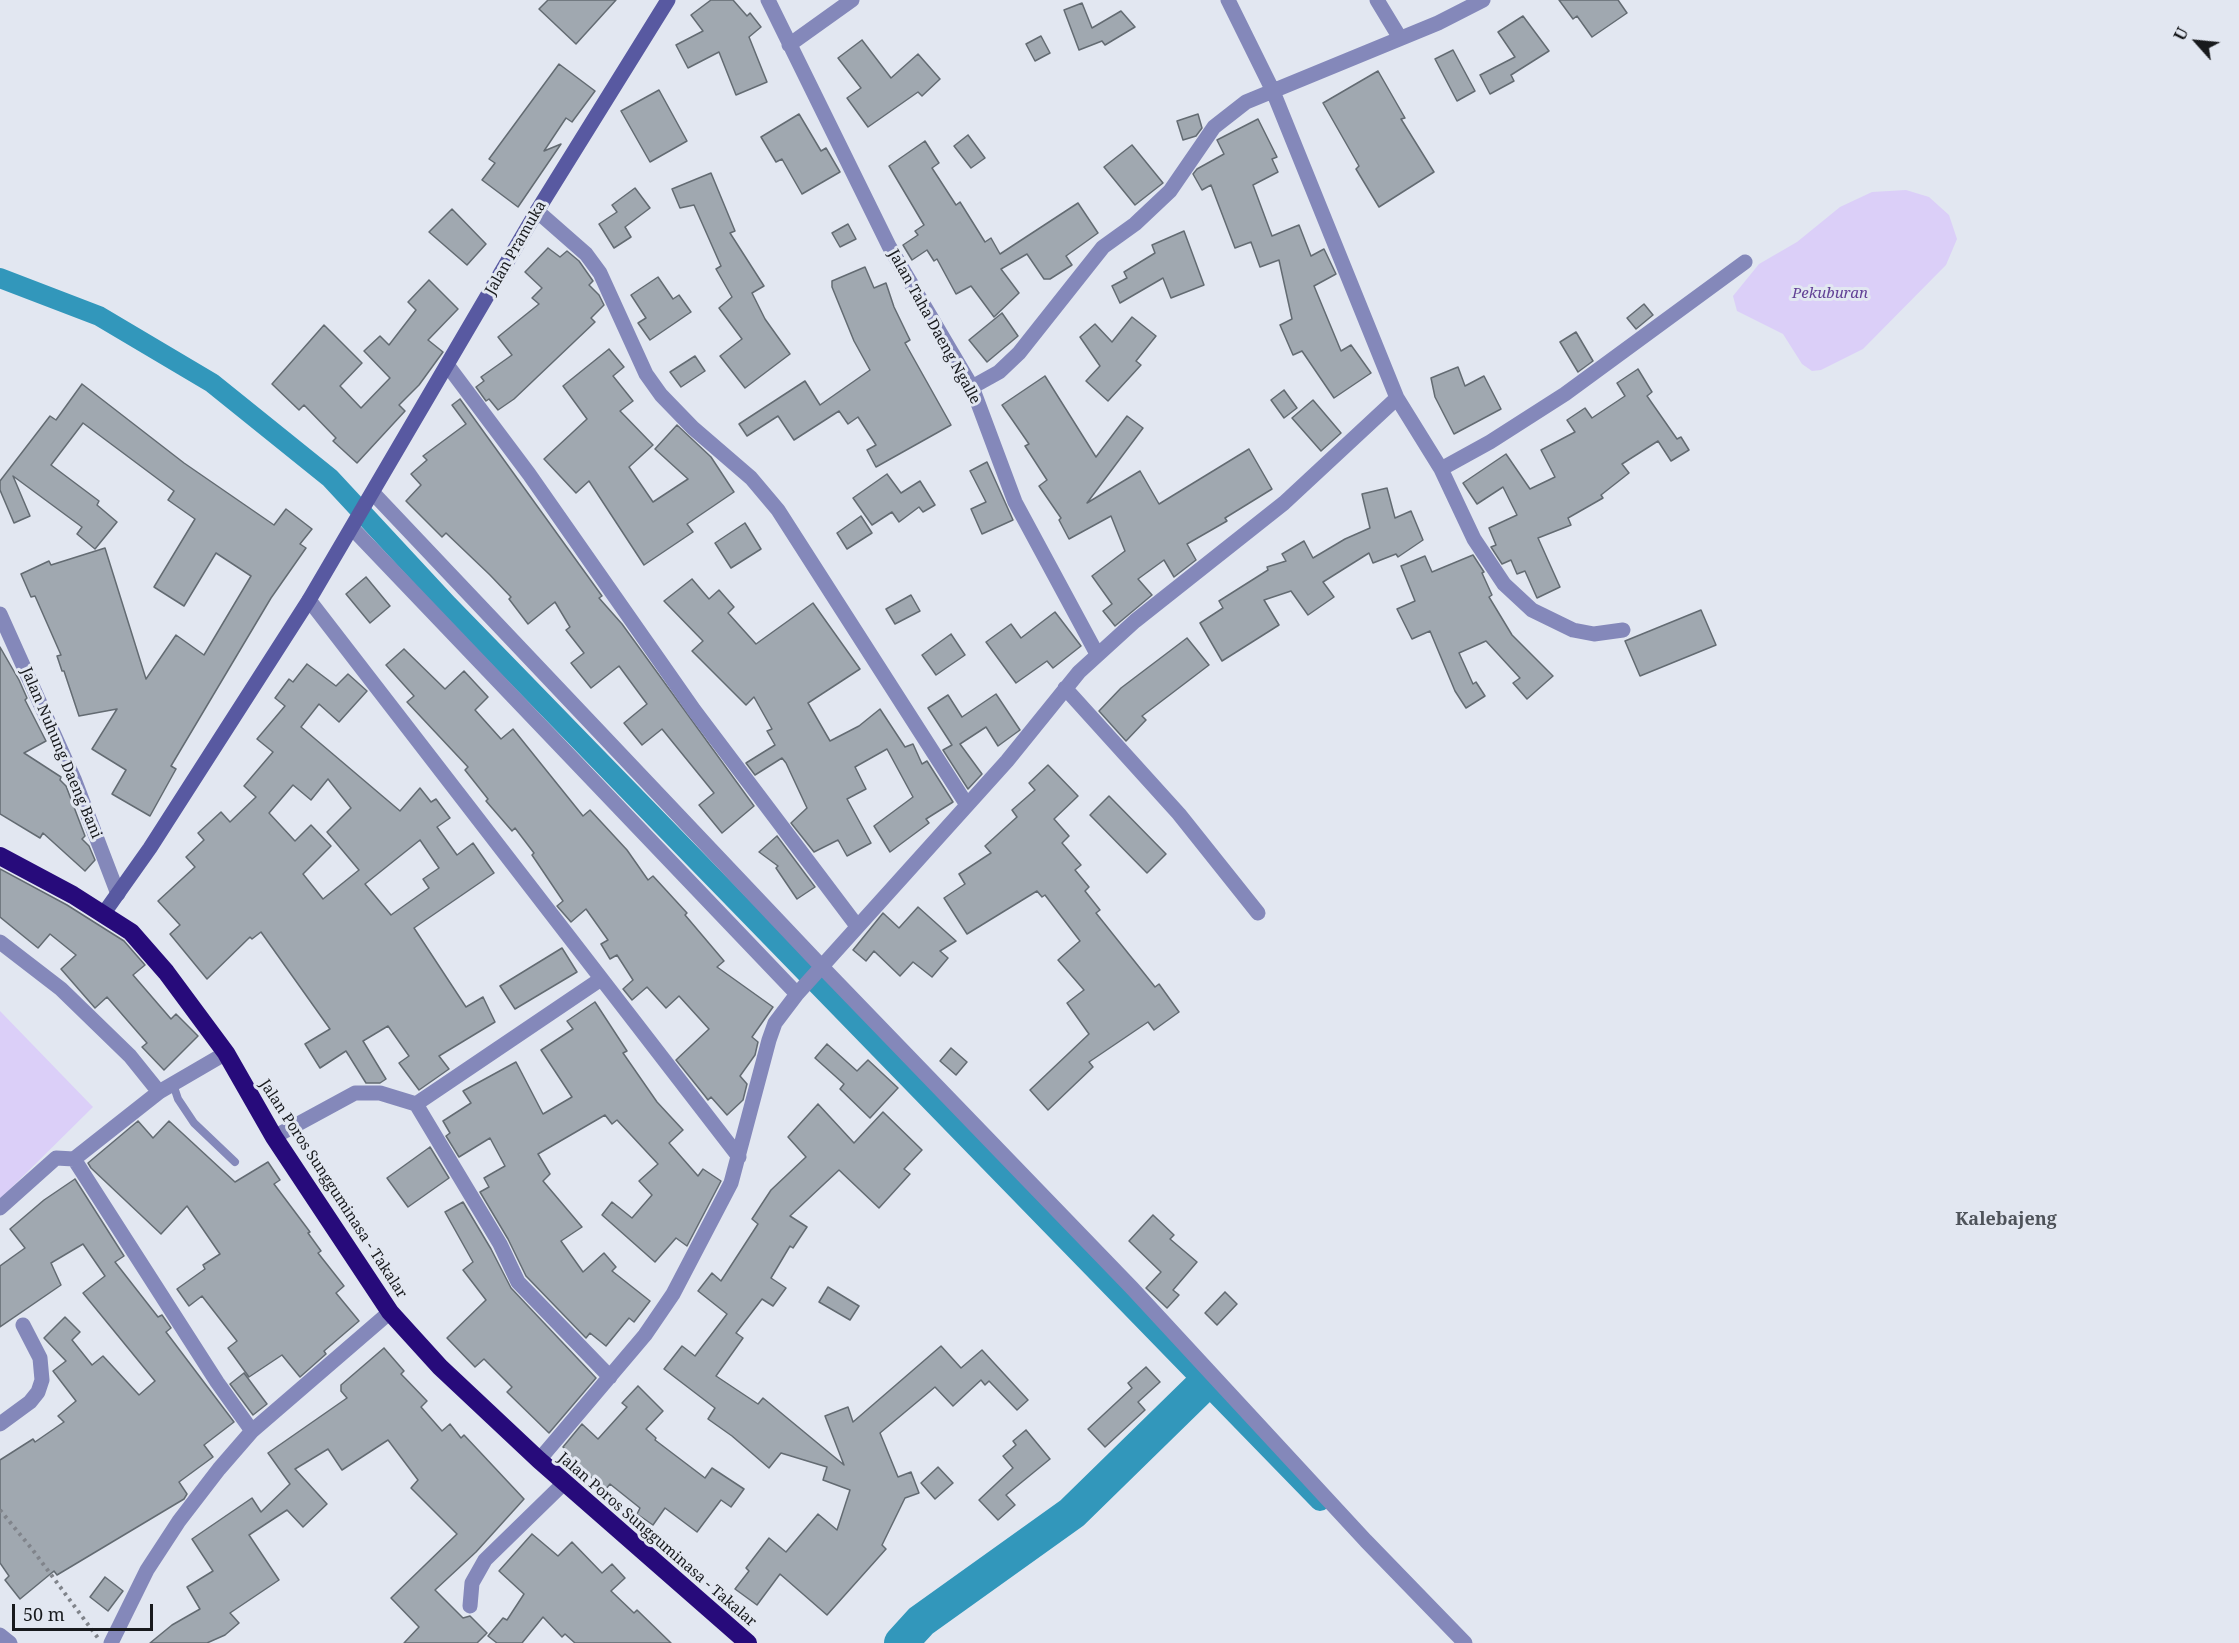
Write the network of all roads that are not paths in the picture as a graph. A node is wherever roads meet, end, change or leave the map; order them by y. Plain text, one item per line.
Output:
1 (668, 0) edge
2 (768, 0) edge
3 (852, 0) edge
4 (1228, 0) edge
5 (1377, 0) edge
6 (1483, 0) edge
7 (1400, 38) junction
8 (789, 45) junction
9 (1272, 89) junction
10 (537, 211) junction
11 (1745, 262) dead end
12 (448, 366) junction
13 (972, 387) junction
14 (1397, 398) junction
15 (1441, 469) junction
16 (371, 496) junction
17 (354, 525) junction
18 (309, 600) junction
19 (0, 614) edge
20 (1623, 630) dead end
21 (1097, 654) junction
22 (1065, 688) junction
23 (967, 805) junction
24 (0, 856) edge
25 (118, 894) junction
26 (104, 913) junction
27 (1258, 913) dead end
28 (857, 926) junction
29 (0, 942) edge
30 (820, 970) junction
31 (601, 979) junction
32 (799, 992) junction
33 (226, 1053) junction
34 (172, 1083) junction
35 (159, 1092) junction
36 (416, 1104) junction
37 (274, 1137) junction
38 (739, 1157) junction
39 (75, 1159) junction
40 (236, 1162) dead end
41 (0, 1208) edge
42 (390, 1312) junction
43 (23, 1325) dead end
44 (610, 1377) junction
45 (0, 1424) edge
46 (252, 1431) junction
47 (538, 1460) junction
48 (564, 1483) junction
49 (470, 1606) dead end
50 (111, 1643) edge
51 (748, 1643) edge
52 (1465, 1643) edge

1 - 10 street, Jalan Pramuka
2 - 8 street, Jalan Taha Daeng Ngalle
3 - 8 street
4 - 9 street
5 - 7 street
6 - 7 street
7 - 9 street
8 - 13 street, Jalan Taha Daeng Ngalle
9 - 13 street
9 - 14 street
10 - 12 street, Jalan Pramuka
10 - 23 street
11 - 15 street
12 - 16 street, Jalan Pramuka
12 - 28 street
13 - 21 street, Jalan Taha Daeng Ngalle
14 - 15 street
14 - 21 street
15 - 20 street
16 - 17 street, Jalan Pramuka
16 - 30 street
17 - 18 street, Jalan Pramuka
17 - 32 street
18 - 25 street, Jalan Pramuka
18 - 31 street
19 - 25 street, Jalan Nuhung Daeng Bani
21 - 22 street
22 - 23 street
22 - 27 street
23 - 28 street
24 - 26 highway, Jalan Poros Sungguminasa - Takalar
25 - 26 street, Jalan Pramuka
26 - 33 highway, Jalan Poros Sungguminasa - Takalar
28 - 30 street
29 - 35 street
30 - 32 street
30 - 52 street
31 - 36 street
31 - 38 street
32 - 38 street
33 - 34 street
33 - 37 highway, Jalan Poros Sungguminasa - Takalar
34 - 35 street
34 - 40 lane
35 - 39 street
36 - 37 street
36 - 44 street
37 - 42 highway, Jalan Poros Sungguminasa - Takalar
38 - 44 street
39 - 41 street
39 - 46 street
42 - 46 street
42 - 47 highway, Jalan Poros Sungguminasa - Takalar
43 - 45 street
44 - 47 street
46 - 50 street
47 - 48 highway, Jalan Poros Sungguminasa - Takalar
48 - 49 street
48 - 51 highway, Jalan Poros Sungguminasa - Takalar

